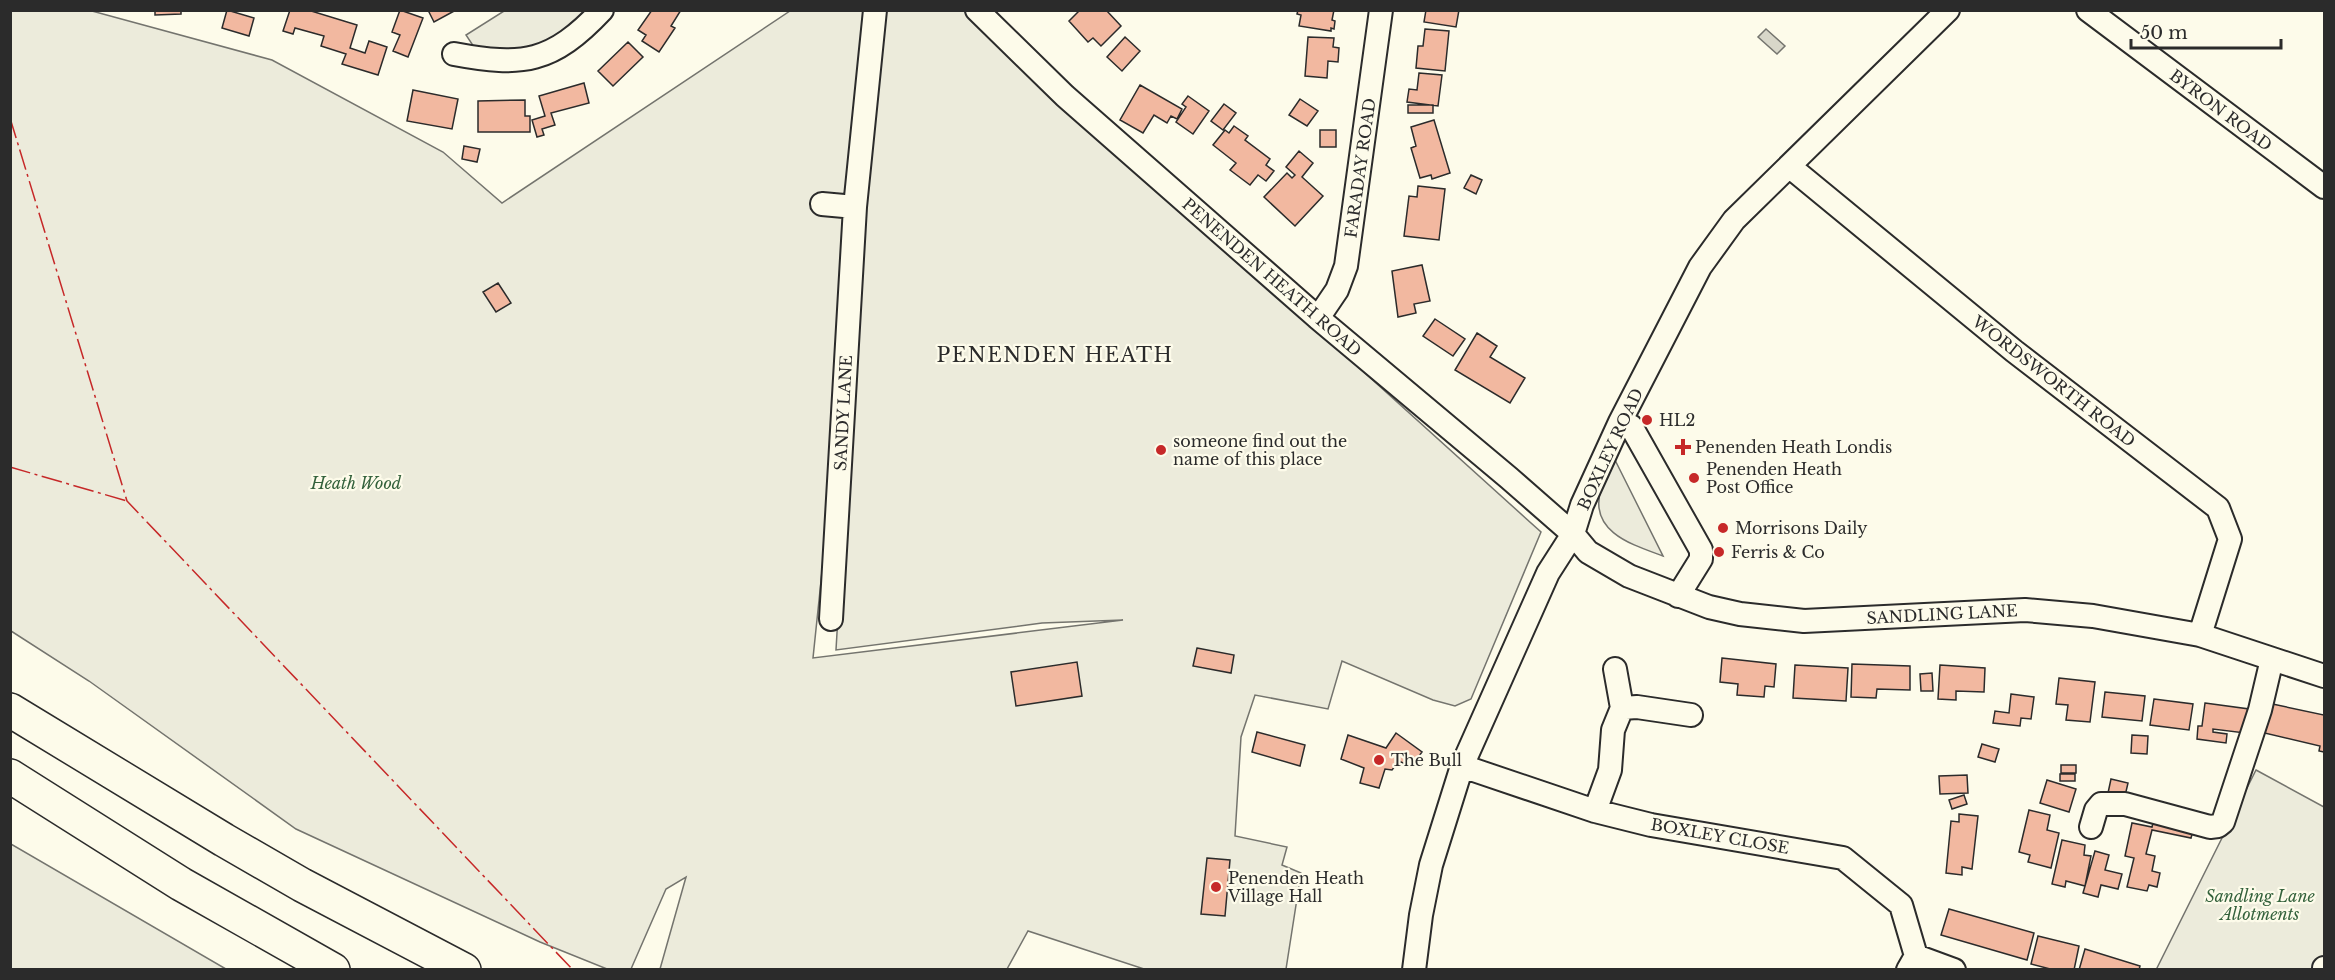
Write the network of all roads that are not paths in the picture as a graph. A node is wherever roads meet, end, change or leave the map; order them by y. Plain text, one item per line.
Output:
1 (602, 10) edge
2 (875, 10) edge
3 (977, 10) edge
4 (1381, 10) edge
5 (1948, 10) edge
6 (2088, 10) edge
7 (454, 54) dead end
8 (1789, 166) junction
9 (2325, 187) edge
10 (822, 204) dead end
11 (855, 207) junction
12 (1318, 318) junction
13 (1620, 422) junction
14 (1573, 534) junction
15 (1678, 596) junction
16 (831, 619) dead end
17 (2200, 635) junction
18 (2272, 659) junction
19 (1615, 669) dead end
20 (2325, 676) edge
21 (1622, 708) junction
22 (10, 710) edge
23 (1691, 715) dead end
24 (1462, 766) junction
25 (10, 776) edge
26 (10, 803) edge
27 (1595, 811) junction
28 (2091, 827) dead end
29 (181, 884) junction
30 (1912, 963) edge
31 (333, 969) edge
32 (464, 969) edge
33 (1414, 969) edge
34 (1954, 969) edge

1 - 7 street
2 - 11 street, SANDY LANE
3 - 12 street, PENENDEN HEATH ROAD
4 - 12 street, FARADAY ROAD
5 - 8 street, BOXLEY ROAD
6 - 9 street, BYRON ROAD
8 - 13 street, BOXLEY ROAD
8 - 17 street, WORDSWORTH ROAD
10 - 11 street
11 - 16 street, SANDY LANE
12 - 14 street, PENENDEN HEATH ROAD
13 - 14 street, BOXLEY ROAD
13 - 15 street
14 - 15 street, SANDLING LANE
14 - 24 street, BOXLEY ROAD
15 - 17 street, SANDLING LANE
17 - 18 street, SANDLING LANE
18 - 20 street, SANDLING LANE
18 - 28 street
19 - 21 street
21 - 23 street
21 - 27 street
22 - 32 highway
24 - 27 street, BOXLEY CLOSE
24 - 33 street, BOXLEY ROAD
25 - 29 highway
26 - 29 highway
27 - 30 street, BOXLEY CLOSE
29 - 31 highway
30 - 34 street

